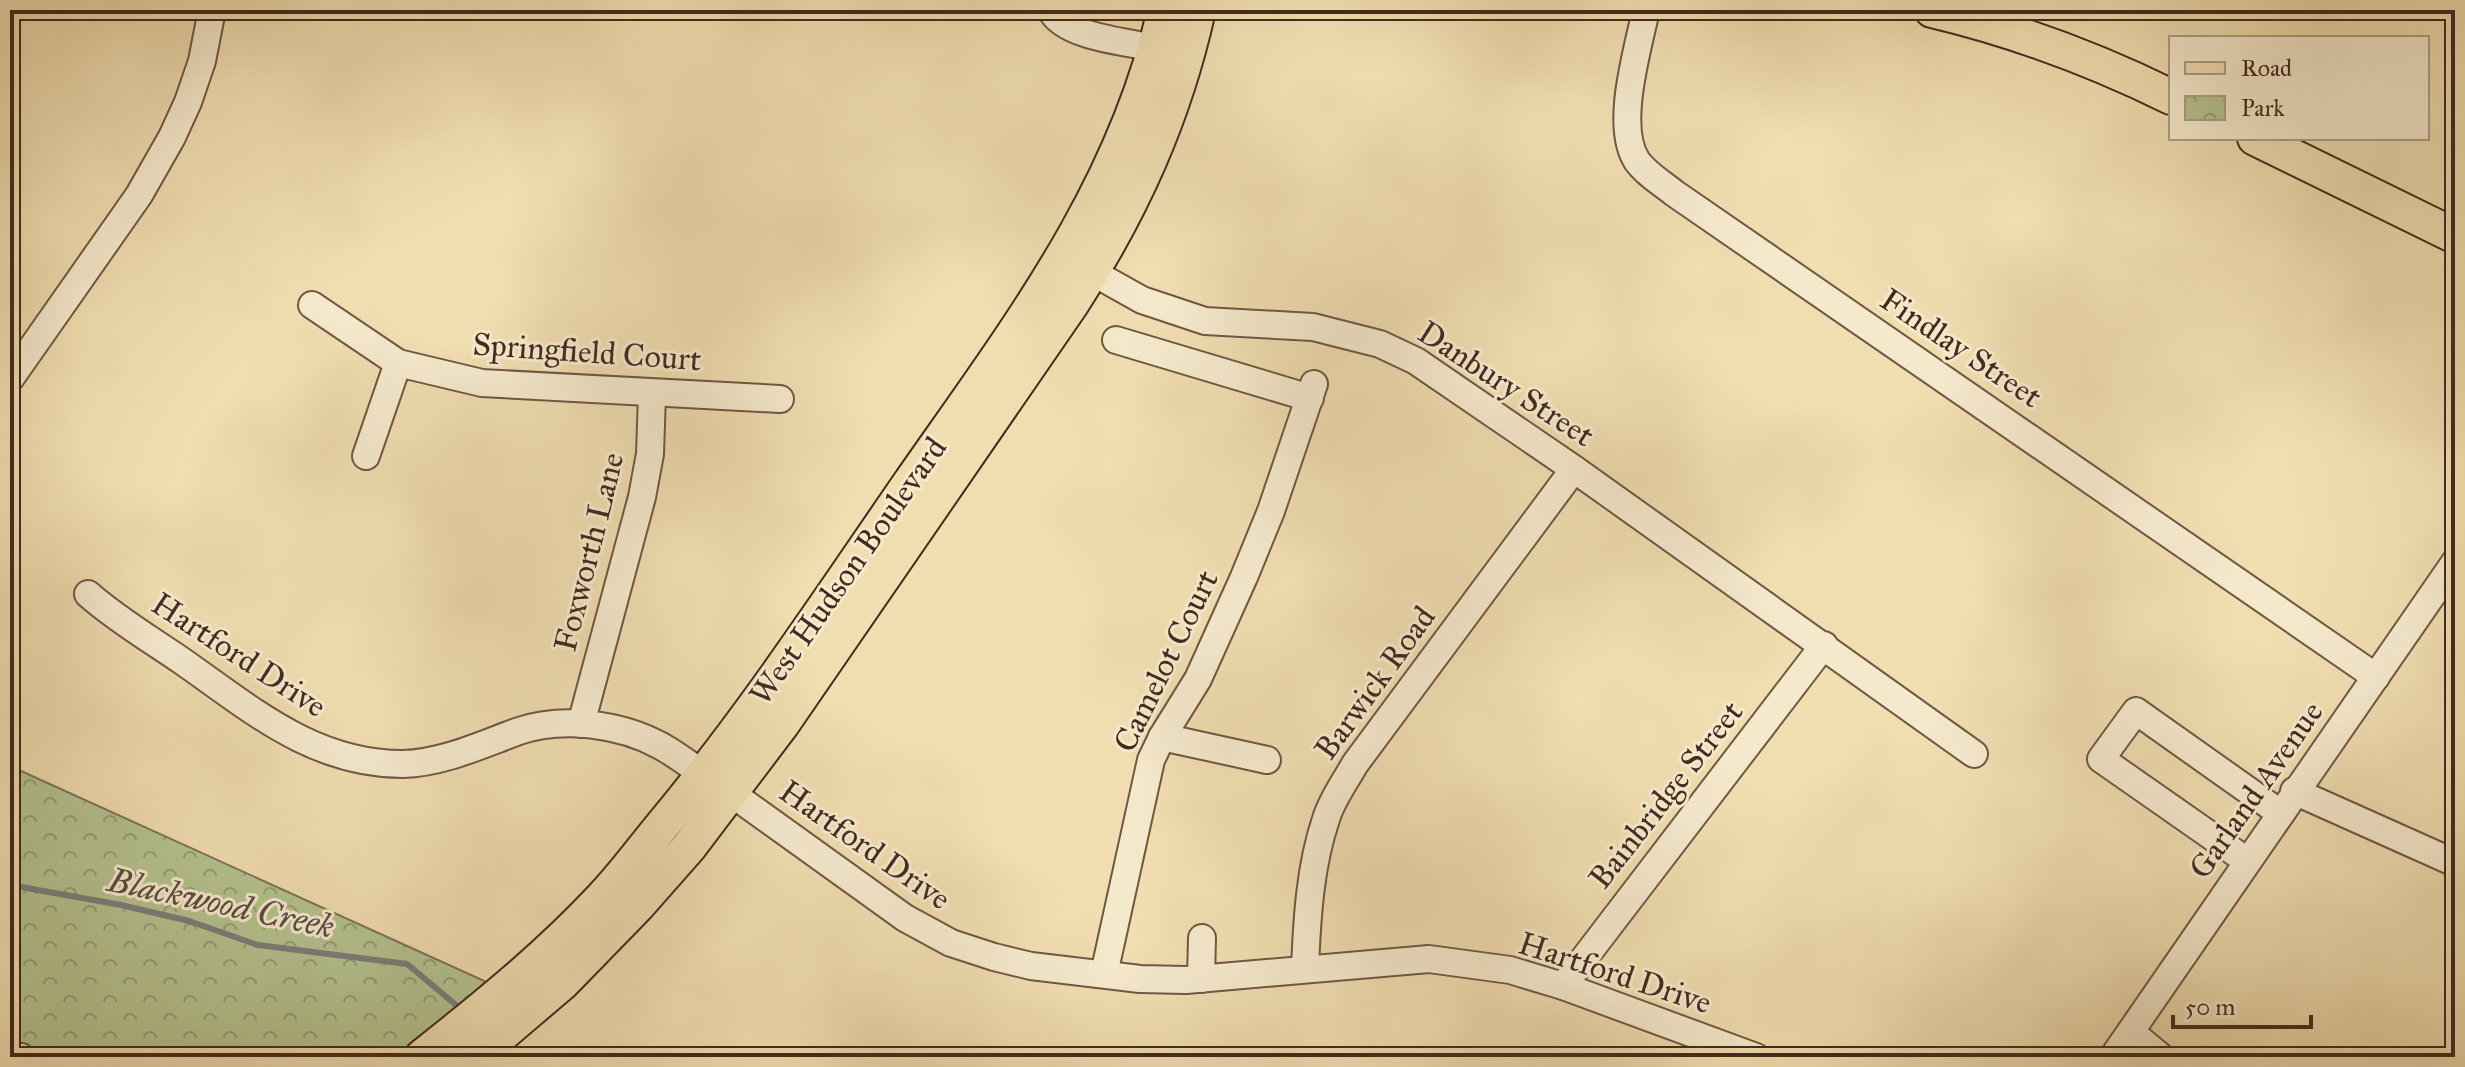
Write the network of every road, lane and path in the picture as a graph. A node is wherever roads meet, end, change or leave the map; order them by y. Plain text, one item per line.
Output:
1 (212, 10) edge
2 (1051, 10) edge
3 (1165, 10) edge
4 (1198, 10) edge
5 (1646, 10) edge
6 (1932, 10) edge
7 (1998, 18) edge
8 (1155, 48) junction
9 (2169, 96) edge
10 (1131, 124) junction
11 (2259, 140) edge
12 (2455, 236) edge
13 (1092, 272) junction
14 (312, 305) dead end
15 (1116, 340) dead end
16 (398, 363) junction
17 (10, 379) edge
18 (652, 394) junction
19 (780, 399) dead end
20 (366, 456) dead end
21 (1574, 469) junction
22 (2455, 562) edge
23 (88, 594) dead end
24 (1824, 645) junction
25 (2376, 677) junction
26 (581, 724) junction
27 (1162, 737) junction
28 (1974, 754) dead end
29 (1267, 760) dead end
30 (717, 785) junction
31 (2287, 802) junction
32 (2247, 861) junction
33 (2455, 863) edge
34 (1202, 938) dead end
35 (1305, 968) junction
36 (1104, 974) junction
37 (1201, 979) junction
38 (1563, 986) junction
39 (2131, 1032) junction
40 (10, 1056) edge
41 (21, 1057) edge
42 (422, 1057) edge
43 (475, 1057) edge
44 (1754, 1057) edge
45 (2113, 1057) edge
46 (2161, 1057) edge

1 - 17 street
2 - 8 street
3 - 8 main road, West Hudson Boulevard
4 - 13 main road, West Hudson Boulevard
5 - 25 street, Findlay Street
6 - 7 main road
7 - 9 main road
8 - 10 main road, West Hudson Boulevard
10 - 13 street
10 - 30 main road, West Hudson Boulevard
11 - 12 main road
13 - 21 street, Danbury Street
13 - 30 main road, West Hudson Boulevard
14 - 16 street, Springfield Court
15 - 27 street, Camelot Court
16 - 18 street, Springfield Court
16 - 20 street
18 - 19 street, Springfield Court
18 - 26 street, Foxworth Lane
21 - 24 street, Danbury Street
21 - 35 street, Barwick Road
22 - 25 street, Garland Avenue
23 - 26 street, Hartford Drive
24 - 28 street, Danbury Street
24 - 38 street, Bainbridge Street
25 - 31 street, Garland Avenue
26 - 30 street, Hartford Drive
27 - 29 street
27 - 36 street, Camelot Court
30 - 36 street, Hartford Drive
30 - 42 main road, West Hudson Boulevard
30 - 43 main road, West Hudson Boulevard
31 - 32 street, Garland Avenue
31 - 32 street
31 - 33 street
32 - 39 street, Garland Avenue
34 - 37 street
35 - 37 street, Hartford Drive
35 - 38 street, Hartford Drive
36 - 37 street, Hartford Drive
38 - 44 street, Hartford Drive
39 - 45 street, Garland Avenue
39 - 46 street
40 - 41 street

